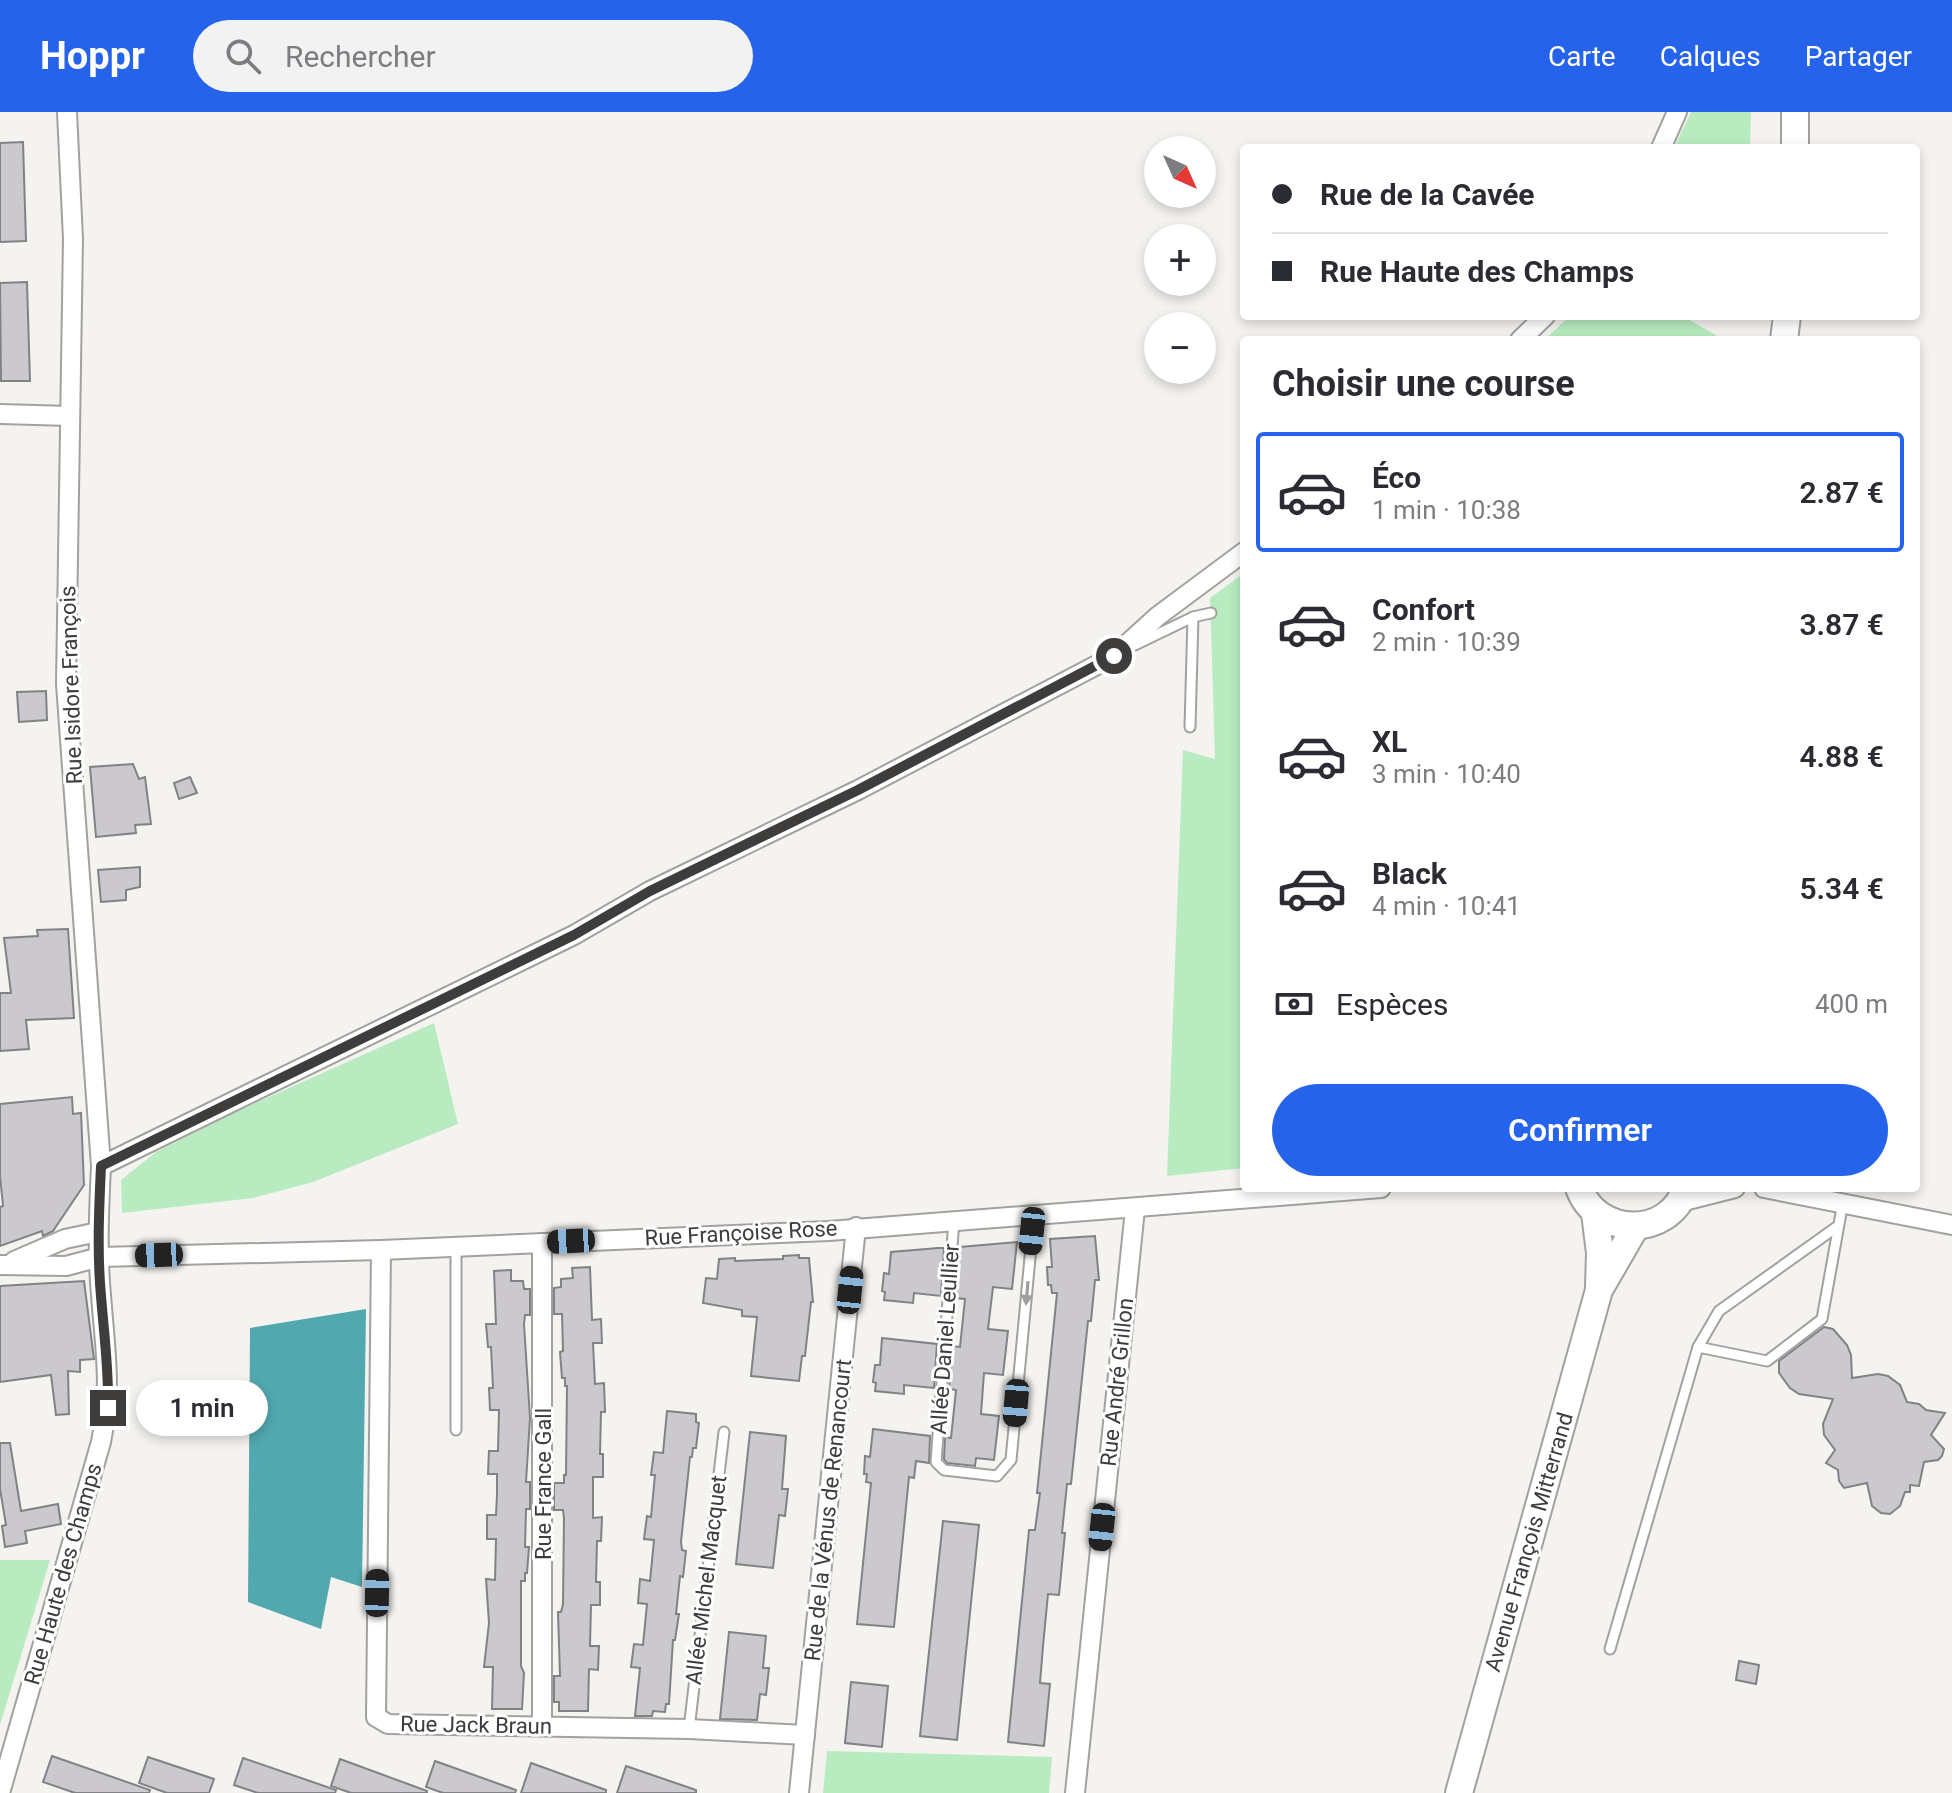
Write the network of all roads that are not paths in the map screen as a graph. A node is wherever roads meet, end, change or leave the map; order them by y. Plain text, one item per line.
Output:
1 (67, 112) edge
2 (1677, 112) edge
3 (1795, 112) edge
4 (1663, 144) edge
5 (1795, 144) edge
6 (1541, 320) edge
7 (1524, 336) edge
8 (0, 414) edge
9 (70, 416) junction
10 (1240, 555) edge
11 (1211, 613) dead end
12 (1193, 617) junction
13 (1114, 656) junction
14 (1190, 727) dead end
15 (101, 1166) junction
16 (1334, 1192) edge
17 (1705, 1192) edge
18 (1787, 1192) edge
19 (1579, 1195) edge
20 (1683, 1195) edge
21 (1843, 1202) junction
22 (1135, 1209) junction
23 (1034, 1215) junction
24 (954, 1220) junction
25 (1952, 1225) edge
26 (1636, 1226) junction
27 (1838, 1226) junction
28 (856, 1227) junction
29 (98, 1232) junction
30 (542, 1243) junction
31 (456, 1247) junction
32 (381, 1250) junction
33 (100, 1257) junction
34 (4, 1264) edge
35 (1599, 1290) junction
36 (1698, 1347) junction
37 (456, 1430) dead end
38 (724, 1432) dead end
39 (1610, 1649) dead end
40 (542, 1726) junction
41 (689, 1729) junction
42 (805, 1735) junction
43 (0, 1793) edge
44 (799, 1793) edge
45 (1075, 1793) edge
46 (1459, 1793) edge

1 - 9 street, Rue Isidore François
2 - 4 street
3 - 5 main road
6 - 7 street
8 - 9 street
9 - 15 street, Rue Isidore François
10 - 13 street
11 - 12 lane
12 - 13 lane
12 - 14 lane
13 - 15 street
15 - 29 street, Rue Isidore François
16 - 22 street, Rue Françoise Rose
17 - 20 street
18 - 21 street
19 - 26 main road
19 - 35 main road, Avenue François Mitterrand
20 - 26 main road
21 - 25 street
21 - 27 lane
22 - 23 street, Rue Françoise Rose
22 - 45 street, Rue André Grillon
23 - 24 street, Rue Françoise Rose
23 -> 24 lane, Allée Daniel Leullier
24 - 28 street, Rue Françoise Rose
26 - 35 main road, Avenue François Mitterrand
27 - 36 lane
27 - 36 lane
28 - 30 street, Rue Françoise Rose
28 - 42 street, Rue de la Vénus de Renancourt
29 - 33 street, Rue Isidore François
29 - 34 street
30 - 31 street, Rue Françoise Rose
30 - 40 street, Rue France Gall
31 - 32 street, Rue Françoise Rose
31 - 37 lane
32 - 33 street, Rue Françoise Rose
32 - 40 street, Rue Jack Braun
33 - 34 street, Rue Françoise Rose
33 - 43 street, Rue Haute des Champs
35 - 46 main road, Avenue François Mitterrand
36 - 39 lane
38 - 41 lane, Allée Michel Macquet
40 - 41 street, Rue Jack Braun
41 - 42 street, Rue Jack Braun
42 - 44 street, Rue de la Vénus de Renancourt

